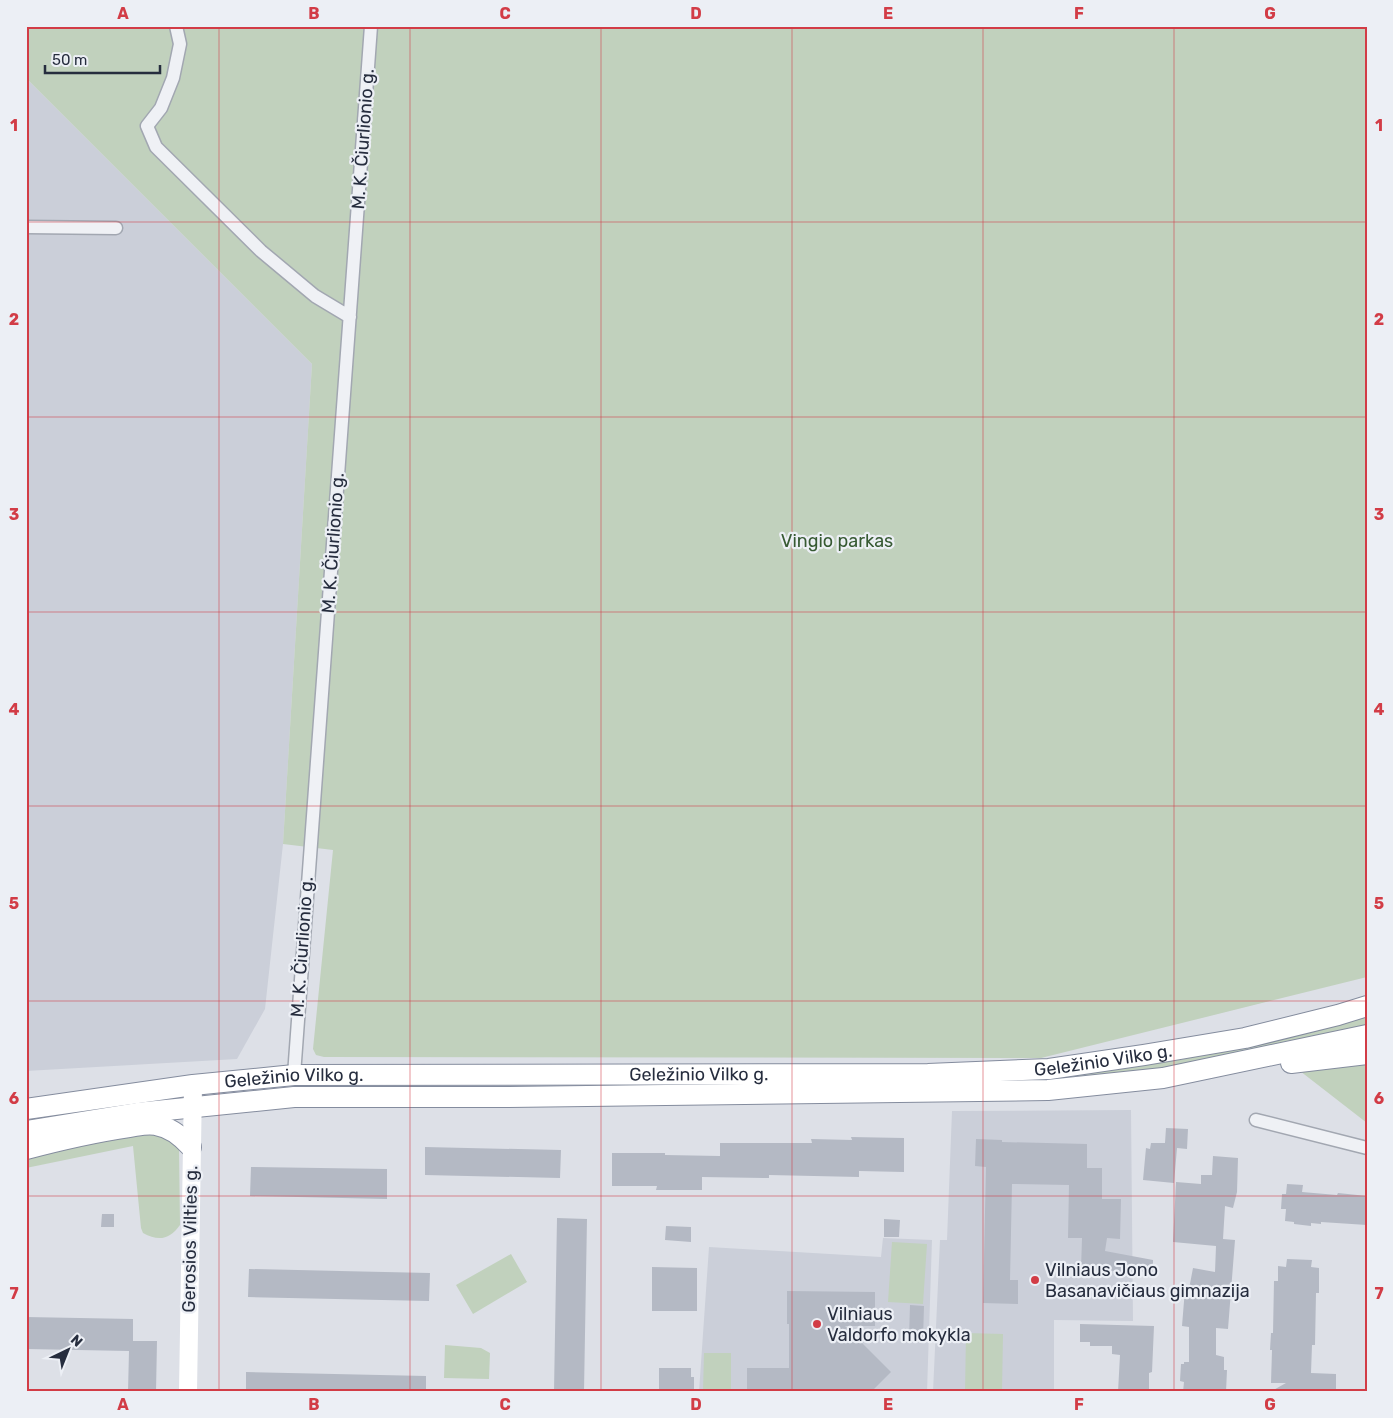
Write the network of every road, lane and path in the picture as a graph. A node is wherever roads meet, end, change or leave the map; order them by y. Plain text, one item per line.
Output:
1 (176, 26) edge
2 (371, 26) edge
3 (26, 227) edge
4 (116, 228) dead end
5 (350, 317) junction
6 (1367, 1006) edge
7 (1367, 1035) edge
8 (1367, 1054) edge
9 (294, 1067) junction
10 (1162, 1078) junction
11 (193, 1086) junction
12 (192, 1108) junction
13 (26, 1109) edge
14 (1256, 1120) dead end
15 (124, 1128) junction
16 (35, 1129) edge
17 (191, 1147) junction
18 (1367, 1148) edge
19 (26, 1149) edge
20 (188, 1392) edge

1 - 5 street
2 - 5 street, M. K. Čiurlionio g.
3 - 4 street
5 - 9 street, M. K. Čiurlionio g.
6 - 9 highway, Geležinio Vilko g.
7 - 10 highway, Geležinio Vilko g.
8 - 10 highway
9 - 11 highway, Geležinio Vilko g.
10 - 12 highway, Geležinio Vilko g.
11 - 12 main road, Gerosios Vilties g.
11 - 13 highway, Geležinio Vilko g.
12 - 16 highway, Geležinio Vilko g.
12 - 17 main road, Gerosios Vilties g.
14 - 18 street
15 - 16 highway
15 - 17 highway
15 - 19 highway
17 - 20 main road, Gerosios Vilties g.

